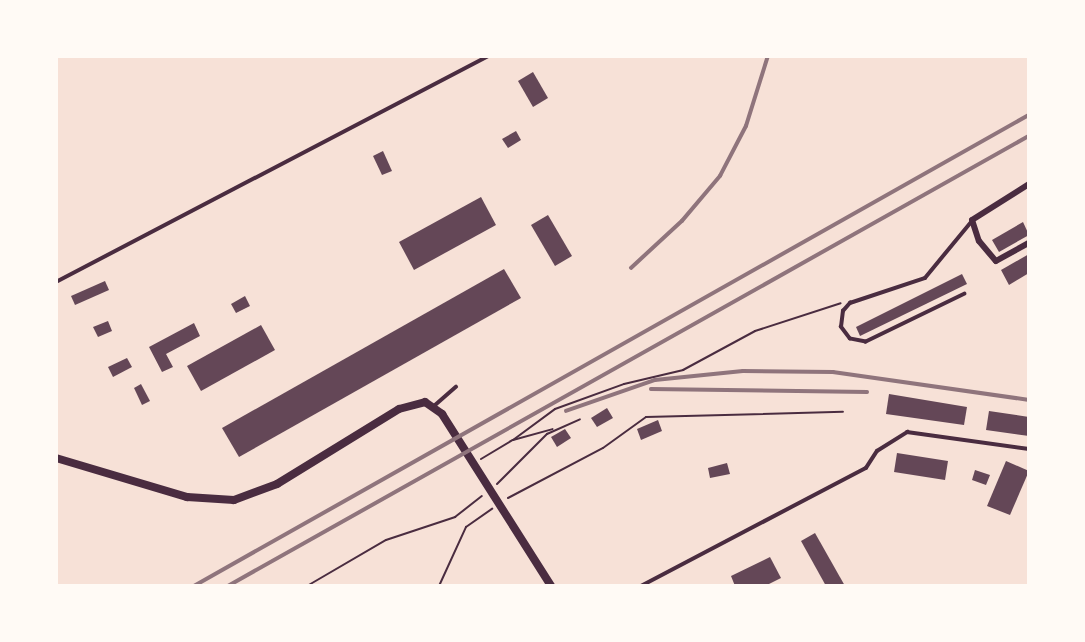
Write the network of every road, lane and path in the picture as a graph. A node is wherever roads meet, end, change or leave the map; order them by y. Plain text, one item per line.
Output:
1 (489, 56) edge
2 (1029, 184) edge
3 (972, 220) junction
4 (1029, 243) edge
5 (56, 282) edge
6 (965, 294) dead end
7 (860, 298) junction
8 (456, 387) dead end
9 (434, 406) junction
10 (843, 412) dead end
11 (580, 419) dead end
12 (554, 429) junction
13 (513, 440) junction
14 (1029, 449) edge
15 (56, 458) edge
16 (470, 459) junction
17 (489, 491) junction
18 (499, 506) junction
19 (307, 586) edge
20 (439, 586) edge
21 (551, 586) edge
22 (641, 586) edge

1 - 5 lane
2 - 3 street
3 - 4 street
3 - 7 lane
6 - 7 lane
7 - 13 path
8 - 9 lane
9 - 15 street
9 - 16 street
10 - 18 path
11 - 12 path
12 - 13 path
12 - 17 path
13 - 16 path
14 - 22 lane
16 - 17 street
17 - 18 street
17 - 19 path
18 - 20 path
18 - 21 street

